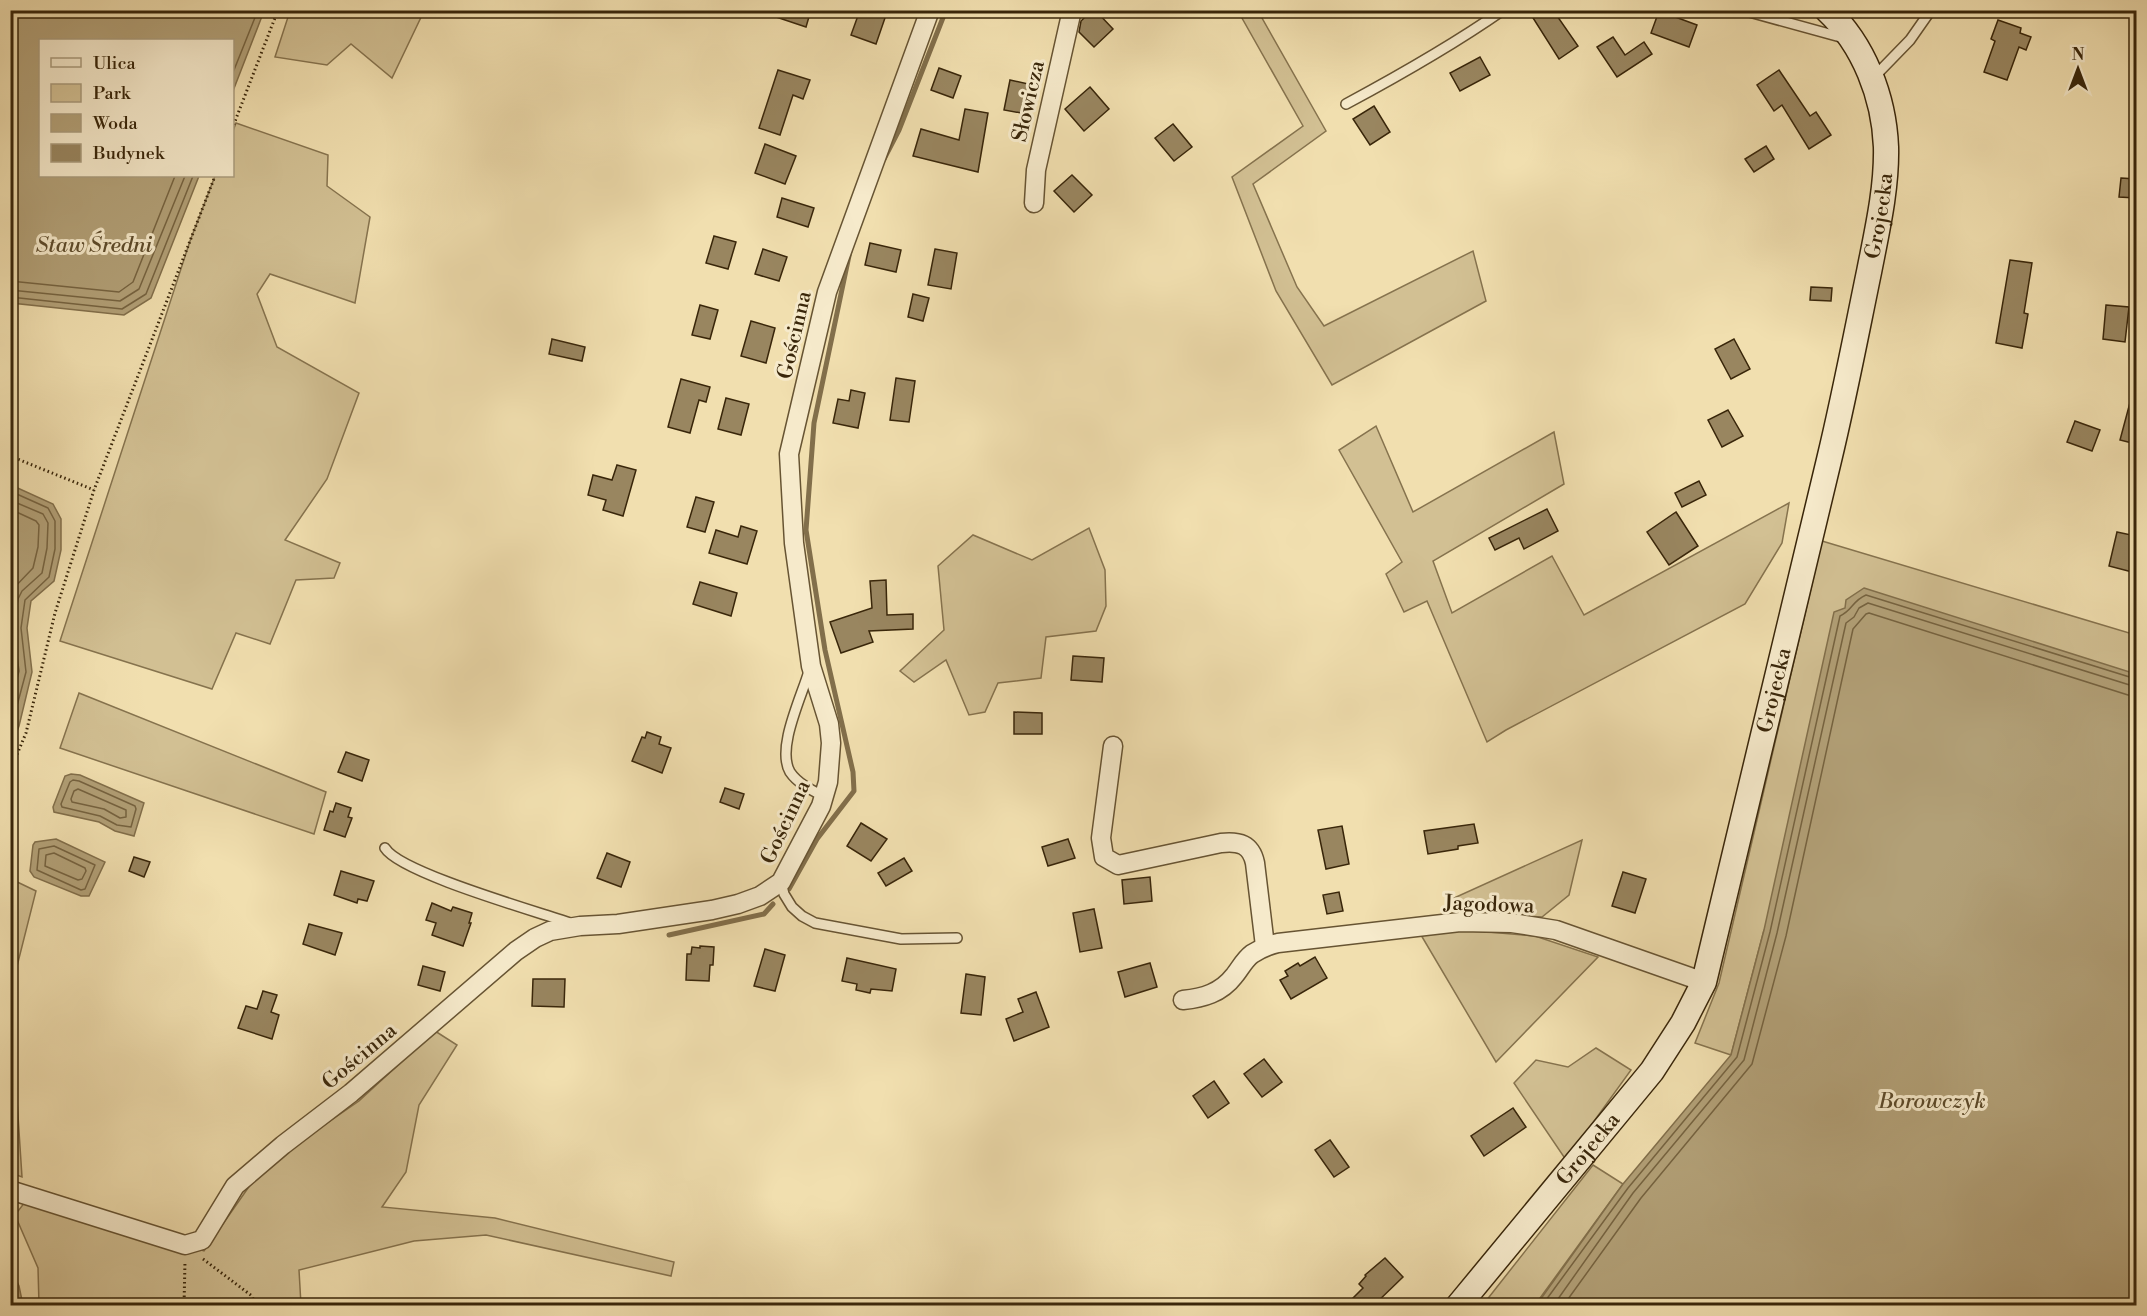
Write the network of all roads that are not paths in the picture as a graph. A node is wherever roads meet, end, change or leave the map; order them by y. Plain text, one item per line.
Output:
1 (930, 10) edge
2 (1072, 10) edge
3 (1503, 10) edge
4 (1742, 10) edge
5 (1827, 10) edge
6 (1930, 10) edge
7 (1851, 39) junction
8 (1872, 79) junction
9 (1346, 104) dead end
10 (1034, 202) dead end
11 (811, 666) junction
12 (1113, 746) dead end
13 (825, 797) junction
14 (386, 848) dead end
15 (781, 882) junction
16 (580, 926) junction
17 (957, 938) dead end
18 (1265, 946) junction
19 (1704, 982) junction
20 (1183, 1000) dead end
21 (10, 1190) edge
22 (1458, 1305) edge

1 - 11 street, Gościnna
2 - 10 street, Słowicza
3 - 9 lane
4 - 7 lane
5 - 7 street, Grojecka
6 - 8 lane
7 - 8 street, Grojecka
8 - 19 street, Grojecka
11 - 13 street, Gościnna
11 - 13 lane
12 - 18 street
13 - 15 street, Gościnna
14 - 16 lane
15 - 16 street, Gościnna
15 - 17 lane
16 - 21 street, Gościnna
18 - 19 street, Jagodowa
18 - 20 street, Jagodowa
19 - 22 street, Grojecka

